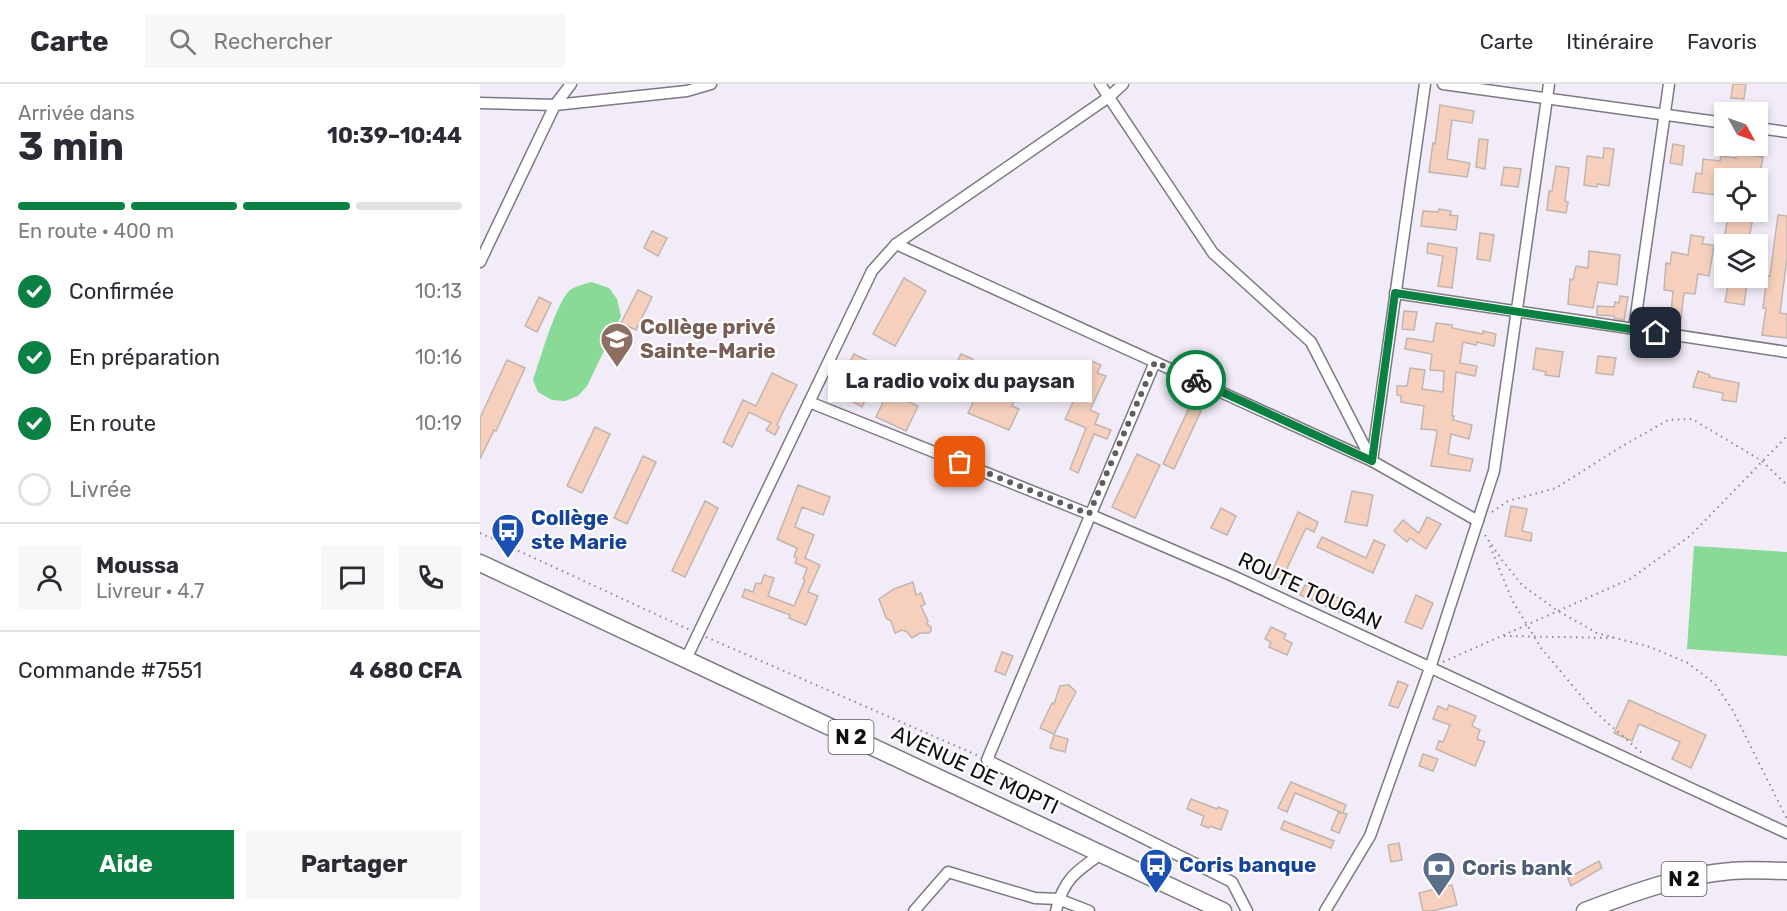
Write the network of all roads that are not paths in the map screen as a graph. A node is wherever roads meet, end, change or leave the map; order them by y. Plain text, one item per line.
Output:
1 (572, 84) edge
2 (711, 84) edge
3 (1100, 84) edge
4 (1123, 84) edge
5 (1425, 84) edge
6 (1443, 84) edge
7 (1549, 84) edge
8 (1669, 84) edge
9 (1108, 97) junction
10 (1547, 98) junction
11 (480, 103) edge
12 (555, 105) junction
13 (1665, 115) junction
14 (1714, 122) edge
15 (1768, 129) edge
16 (1787, 132) edge
17 (896, 244) junction
18 (480, 262) edge
19 (1395, 293) junction
20 (1516, 312) junction
21 (1634, 329) junction
22 (1787, 352) edge
23 (1155, 362) junction
24 (809, 402) junction
25 (1372, 461) junction
26 (1089, 514) junction
27 (1478, 520) junction
28 (480, 563) edge
29 (686, 659) junction
30 (1430, 668) junction
31 (1787, 833) edge
32 (1101, 854) junction
33 (1787, 871) edge
34 (1059, 899) junction
35 (914, 911) edge
36 (1056, 911) edge
37 (1089, 911) edge
38 (1222, 911) edge
39 (1247, 911) edge
40 (1325, 911) edge
41 (1585, 911) edge

1 - 12 street
2 - 12 street
3 - 9 street
4 - 9 street
5 - 19 street
6 - 10 street
7 - 10 street
8 - 13 street
9 - 17 street
9 - 25 street
10 - 13 street
10 - 20 street
11 - 12 street
12 - 18 street
13 - 14 street
13 - 21 street
15 - 16 street
17 - 23 street
17 - 24 street
19 - 20 street
19 - 25 street
20 - 21 street
20 - 27 street
21 - 22 street
23 - 25 street
23 - 26 street
24 - 26 street, ROUTE TOUGAN
24 - 29 street
25 - 27 street
26 - 30 street, ROUTE TOUGAN
26 - 39 street
27 - 30 street
28 - 29 main road, AVENUE DE MOPTI / N 2
29 - 32 main road, AVENUE DE MOPTI / N 2
30 - 31 street, ROUTE TOUGAN
30 - 40 street
32 - 34 street
32 - 38 main road, AVENUE DE MOPTI / N 2
33 - 41 main road, N 2
34 - 35 street
34 - 36 street
34 - 37 street

